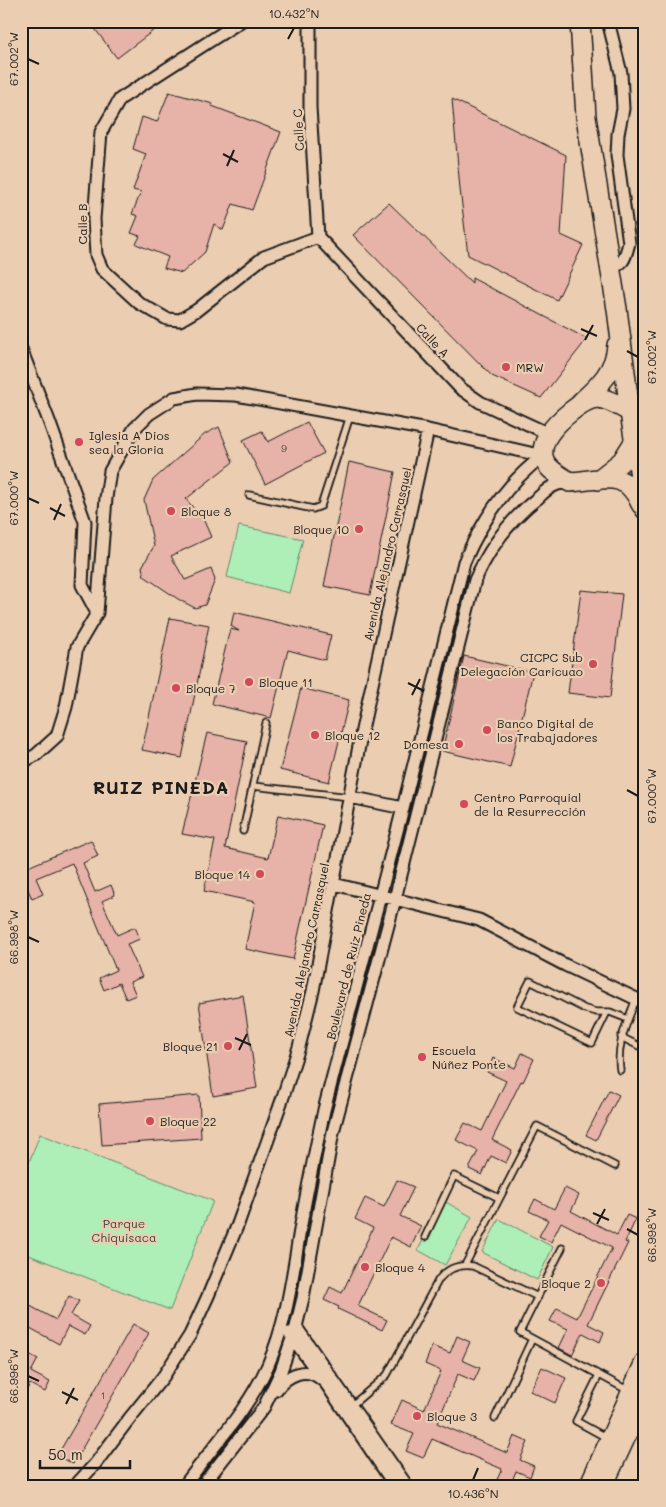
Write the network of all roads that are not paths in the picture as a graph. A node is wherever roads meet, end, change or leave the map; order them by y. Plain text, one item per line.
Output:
1 (241, 21) edge
2 (310, 21) edge
3 (580, 21) edge
4 (608, 21) edge
5 (318, 237) junction
6 (610, 268) junction
7 (617, 309) junction
8 (21, 349) edge
9 (578, 406) junction
10 (630, 412) junction
11 (350, 416) junction
12 (428, 430) junction
13 (548, 434) junction
14 (634, 442) junction
15 (543, 456) junction
16 (598, 480) junction
17 (570, 482) junction
18 (249, 495) dead end
19 (645, 511) edge
20 (97, 613) junction
21 (266, 723) dead end
22 (21, 763) edge
23 (253, 786) junction
24 (350, 797) junction
25 (403, 808) junction
26 (243, 831) dead end
27 (334, 884) junction
28 (380, 896) junction
29 (395, 899) junction
30 (641, 1001) edge
31 (607, 1012) junction
32 (628, 1019) junction
33 (621, 1036) junction
34 (645, 1049) edge
35 (620, 1070) dead end
36 (615, 1166) dead end
37 (499, 1198) junction
38 (425, 1237) dead end
39 (562, 1248) dead end
40 (465, 1265) junction
41 (538, 1297) junction
42 (283, 1327) junction
43 (294, 1332) junction
44 (532, 1339) junction
45 (645, 1362) edge
46 (599, 1375) junction
47 (327, 1385) junction
48 (638, 1394) edge
49 (264, 1407) junction
50 (348, 1408) junction
51 (495, 1418) dead end
52 (609, 1439) junction
53 (75, 1486) edge
54 (184, 1486) edge
55 (202, 1486) edge
56 (395, 1486) edge
57 (407, 1486) edge
58 (588, 1486) edge
59 (604, 1486) edge

1 - 5 street, Calle B
2 - 5 street, Calle C
3 - 6 main road
4 - 6 street
5 - 13 street, Calle A
6 - 7 main road
7 - 9 main road
7 - 10 main road
8 - 20 street
9 - 10 main road
9 - 13 main road
10 - 14 main road
11 - 12 street
11 - 18 lane
11 - 20 street
12 - 15 street
12 - 24 street, Avenida Alejandro Carrasquel
13 - 15 main road
14 - 16 main road
14 - 19 main road
15 - 17 main road
15 - 25 street, Boulevard de Ruiz Pineda
16 - 17 main road
16 - 19 main road
17 - 29 street
20 - 22 street
21 - 23 lane
23 - 24 lane
23 - 26 lane
24 - 25 street
24 - 27 street, Avenida Alejandro Carrasquel
25 - 28 street, Boulevard de Ruiz Pineda
27 - 28 street
27 - 53 street, Avenida Alejandro Carrasquel
28 - 29 street
28 - 42 street, Boulevard de Ruiz Pineda
29 - 30 street
29 - 43 street
30 - 32 lane
31 - 31 lane
31 - 32 lane
32 - 33 lane
33 - 34 lane
33 - 35 lane
36 - 37 lane
37 - 38 lane
37 - 40 lane
39 - 41 lane
40 - 41 lane
40 - 50 lane
41 - 44 lane
42 - 43 street
42 - 54 street, Boulevard de Ruiz Pineda
43 - 47 street
43 - 49 street
43 - 50 street
44 - 46 lane
44 - 51 lane
45 - 48 main road
46 - 48 lane
46 - 52 lane
47 - 49 street
47 - 50 street
48 - 52 main road
48 - 59 main road
49 - 55 street
50 - 56 street
50 - 57 street
52 - 58 main road

